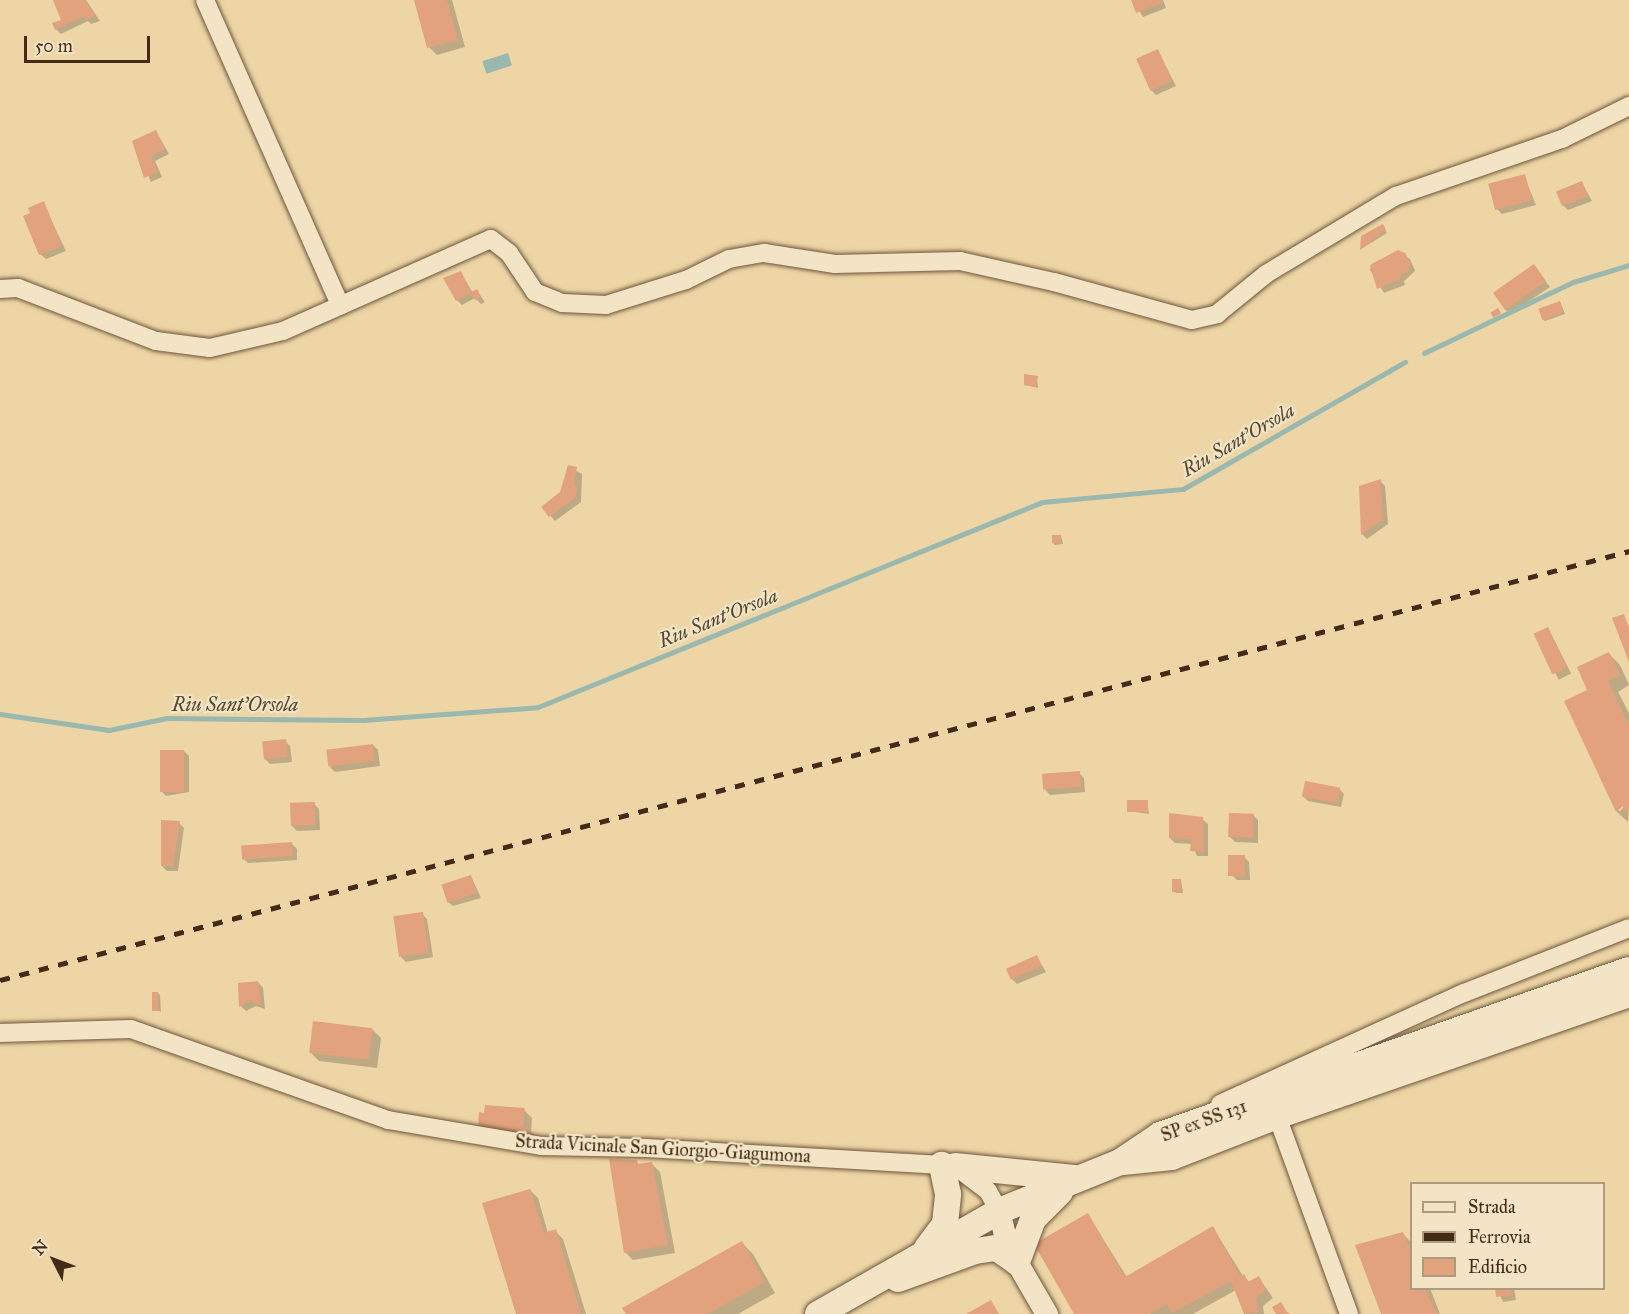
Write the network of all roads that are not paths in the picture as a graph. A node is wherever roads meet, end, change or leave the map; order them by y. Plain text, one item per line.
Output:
1 (205, 0) edge
2 (1629, 106) edge
3 (0, 289) edge
4 (340, 305) junction
5 (1629, 928) edge
6 (1629, 970) edge
7 (1629, 994) edge
8 (0, 1033) edge
9 (1219, 1115) junction
10 (1277, 1116) junction
11 (1120, 1162) junction
12 (949, 1165) junction
13 (1076, 1180) junction
14 (999, 1211) junction
15 (925, 1251) junction
16 (1017, 1262) junction
17 (852, 1294) junction
18 (818, 1314) edge
19 (1047, 1314) edge
20 (1349, 1314) edge

1 - 4 street
2 - 4 street
3 - 4 street
5 - 9 street
6 - 9 main road, SP ex SS 131
7 - 10 main road, SP ex SS 131
8 - 12 street, Strada Vicinale San Giorgio-Giagumona
9 - 11 main road, SP ex SS 131
10 - 11 main road, SP ex SS 131
10 - 20 street
11 - 13 main road
12 - 13 main road
12 - 14 street
12 - 15 main road
13 - 14 main road
13 - 16 main road
14 - 15 main road
14 - 16 street
15 - 17 main road
16 - 17 main road
16 - 19 street
17 - 18 main road

